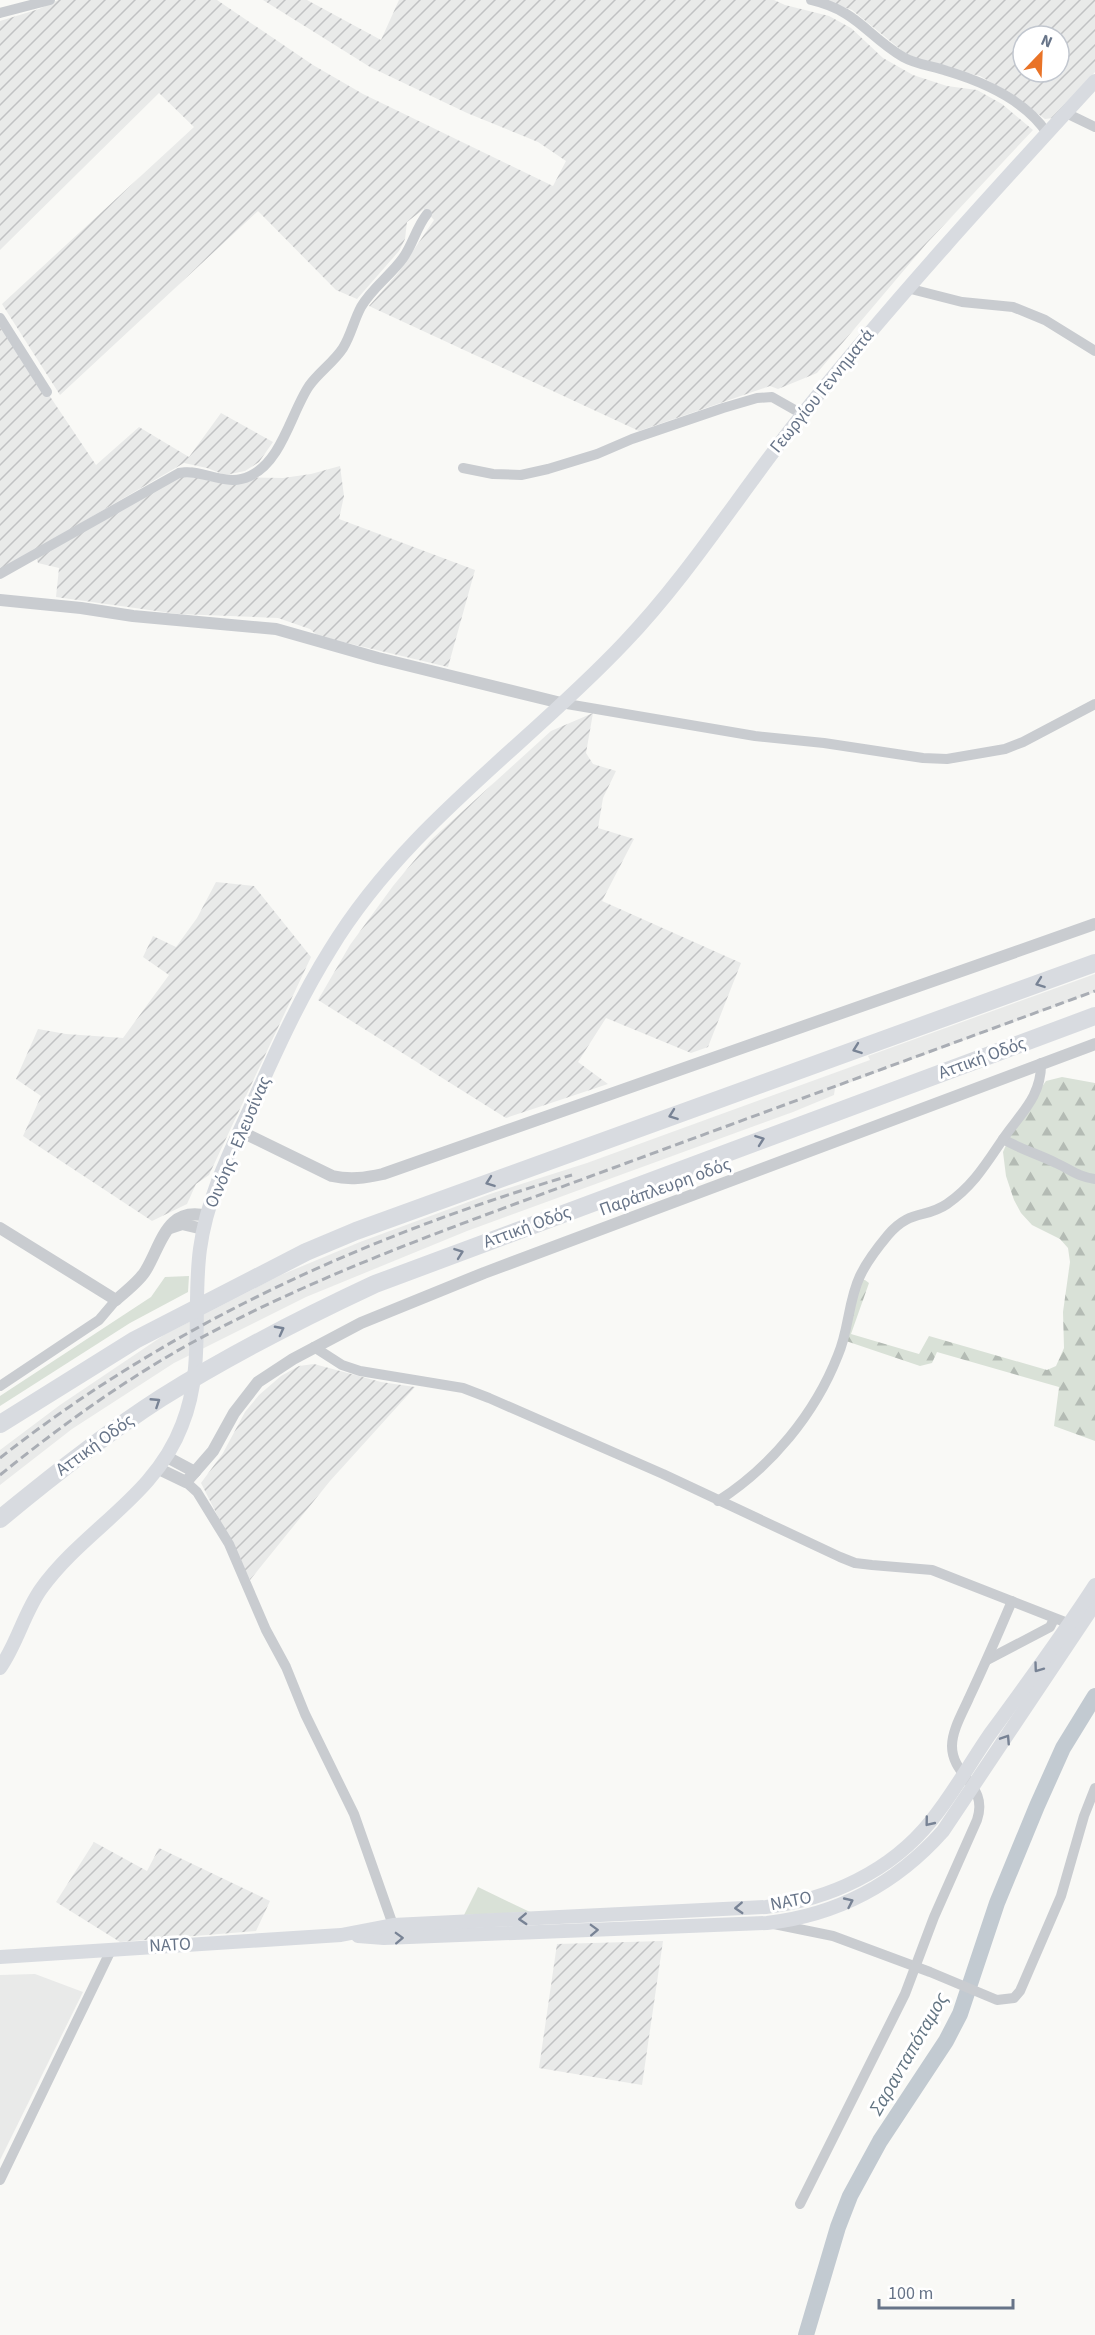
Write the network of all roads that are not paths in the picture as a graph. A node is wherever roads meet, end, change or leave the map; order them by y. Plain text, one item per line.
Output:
1 (50, 0) edge
2 (811, 0) edge
3 (0, 13) edge
4 (1093, 83) edge
5 (1066, 112) junction
6 (1095, 127) edge
7 (1047, 133) junction
8 (428, 214) dead end
9 (907, 288) junction
10 (0, 318) edge
11 (1095, 351) edge
12 (47, 392) dead end
13 (802, 414) junction
14 (463, 468) dead end
15 (0, 574) edge
16 (0, 600) edge
17 (561, 703) junction
18 (1095, 704) edge
19 (1095, 924) edge
20 (1095, 963) edge
21 (1095, 1016) edge
22 (1095, 1044) edge
23 (1041, 1063) junction
24 (240, 1131) junction
25 (1003, 1139) junction
26 (1095, 1179) edge
27 (205, 1222) junction
28 (0, 1228) edge
29 (116, 1300) junction
30 (314, 1347) junction
31 (0, 1386) edge
32 (0, 1424) edge
33 (167, 1457) junction
34 (159, 1469) junction
35 (195, 1472) junction
36 (186, 1482) junction
37 (718, 1501) junction
38 (3, 1517) edge
39 (1095, 1585) edge
40 (1012, 1601) junction
41 (1095, 1604) edge
42 (1054, 1619) junction
43 (1070, 1624) junction
44 (987, 1660) junction
45 (3, 1663) edge
46 (0, 1681) edge
47 (963, 1774) junction
48 (974, 1788) junction
49 (1095, 1788) edge
50 (767, 1923) junction
51 (393, 1925) junction
52 (341, 1935) junction
53 (112, 1948) junction
54 (0, 1957) edge
55 (914, 1966) junction
56 (0, 2180) edge
57 (800, 2204) dead end

1 - 3 street
2 - 7 street
4 - 5 main road, Γεωργίου Γεννηματά
5 - 6 street
5 - 7 main road, Γεωργίου Γεννηματά
7 - 9 main road, Γεωργίου Γεννηματά
8 - 15 street
9 - 11 street
9 - 13 main road, Γεωργίου Γεννηματά
10 - 12 street
13 - 14 street
13 - 17 main road, Γεωργίου Γεννηματά
16 - 17 street
17 - 18 street
17 - 24 main road, Οινόης - Ελευσίνας
19 - 24 street
20 -> 32 highway
38 -> 21 highway, Αττική Οδός
22 - 23 street, Παράπλευρη οδός
23 - 25 street
23 - 30 street, Παράπλευρη οδός
24 - 27 main road, Οινόης - Ελευσίνας
25 - 26 street
25 - 37 street
27 - 29 street
27 - 33 main road, Οινόης - Ελευσίνας
28 - 29 street
29 - 31 street
30 - 35 street, Παράπλευρη οδός
30 - 37 street
33 - 34 main road, Οινόης - Ελευσίνας
33 - 35 street
34 - 36 street
34 - 45 main road, Οινόης - Ελευσίνας
35 - 36 street, Παράπλευρη οδός
36 - 51 street
37 - 40 street
39 - 43 main road, ΝΑΤΟ
40 - 42 street
40 - 44 street
48 -> 41 main road, ΝΑΤΟ
42 - 43 street
42 - 44 street
43 -> 47 main road, ΝΑΤΟ
44 - 47 street
45 - 46 main road, Οινόης - Ελευσίνας
47 - 48 street
47 -> 51 main road, ΝΑΤΟ
50 -> 48 main road, ΝΑΤΟ
48 - 55 street
49 - 55 street
52 -> 50 main road, ΝΑΤΟ
50 - 55 street
51 - 52 main road, ΝΑΤΟ
52 - 53 main road, ΝΑΤΟ
53 - 54 main road, ΝΑΤΟ
53 - 56 street
55 - 57 street

